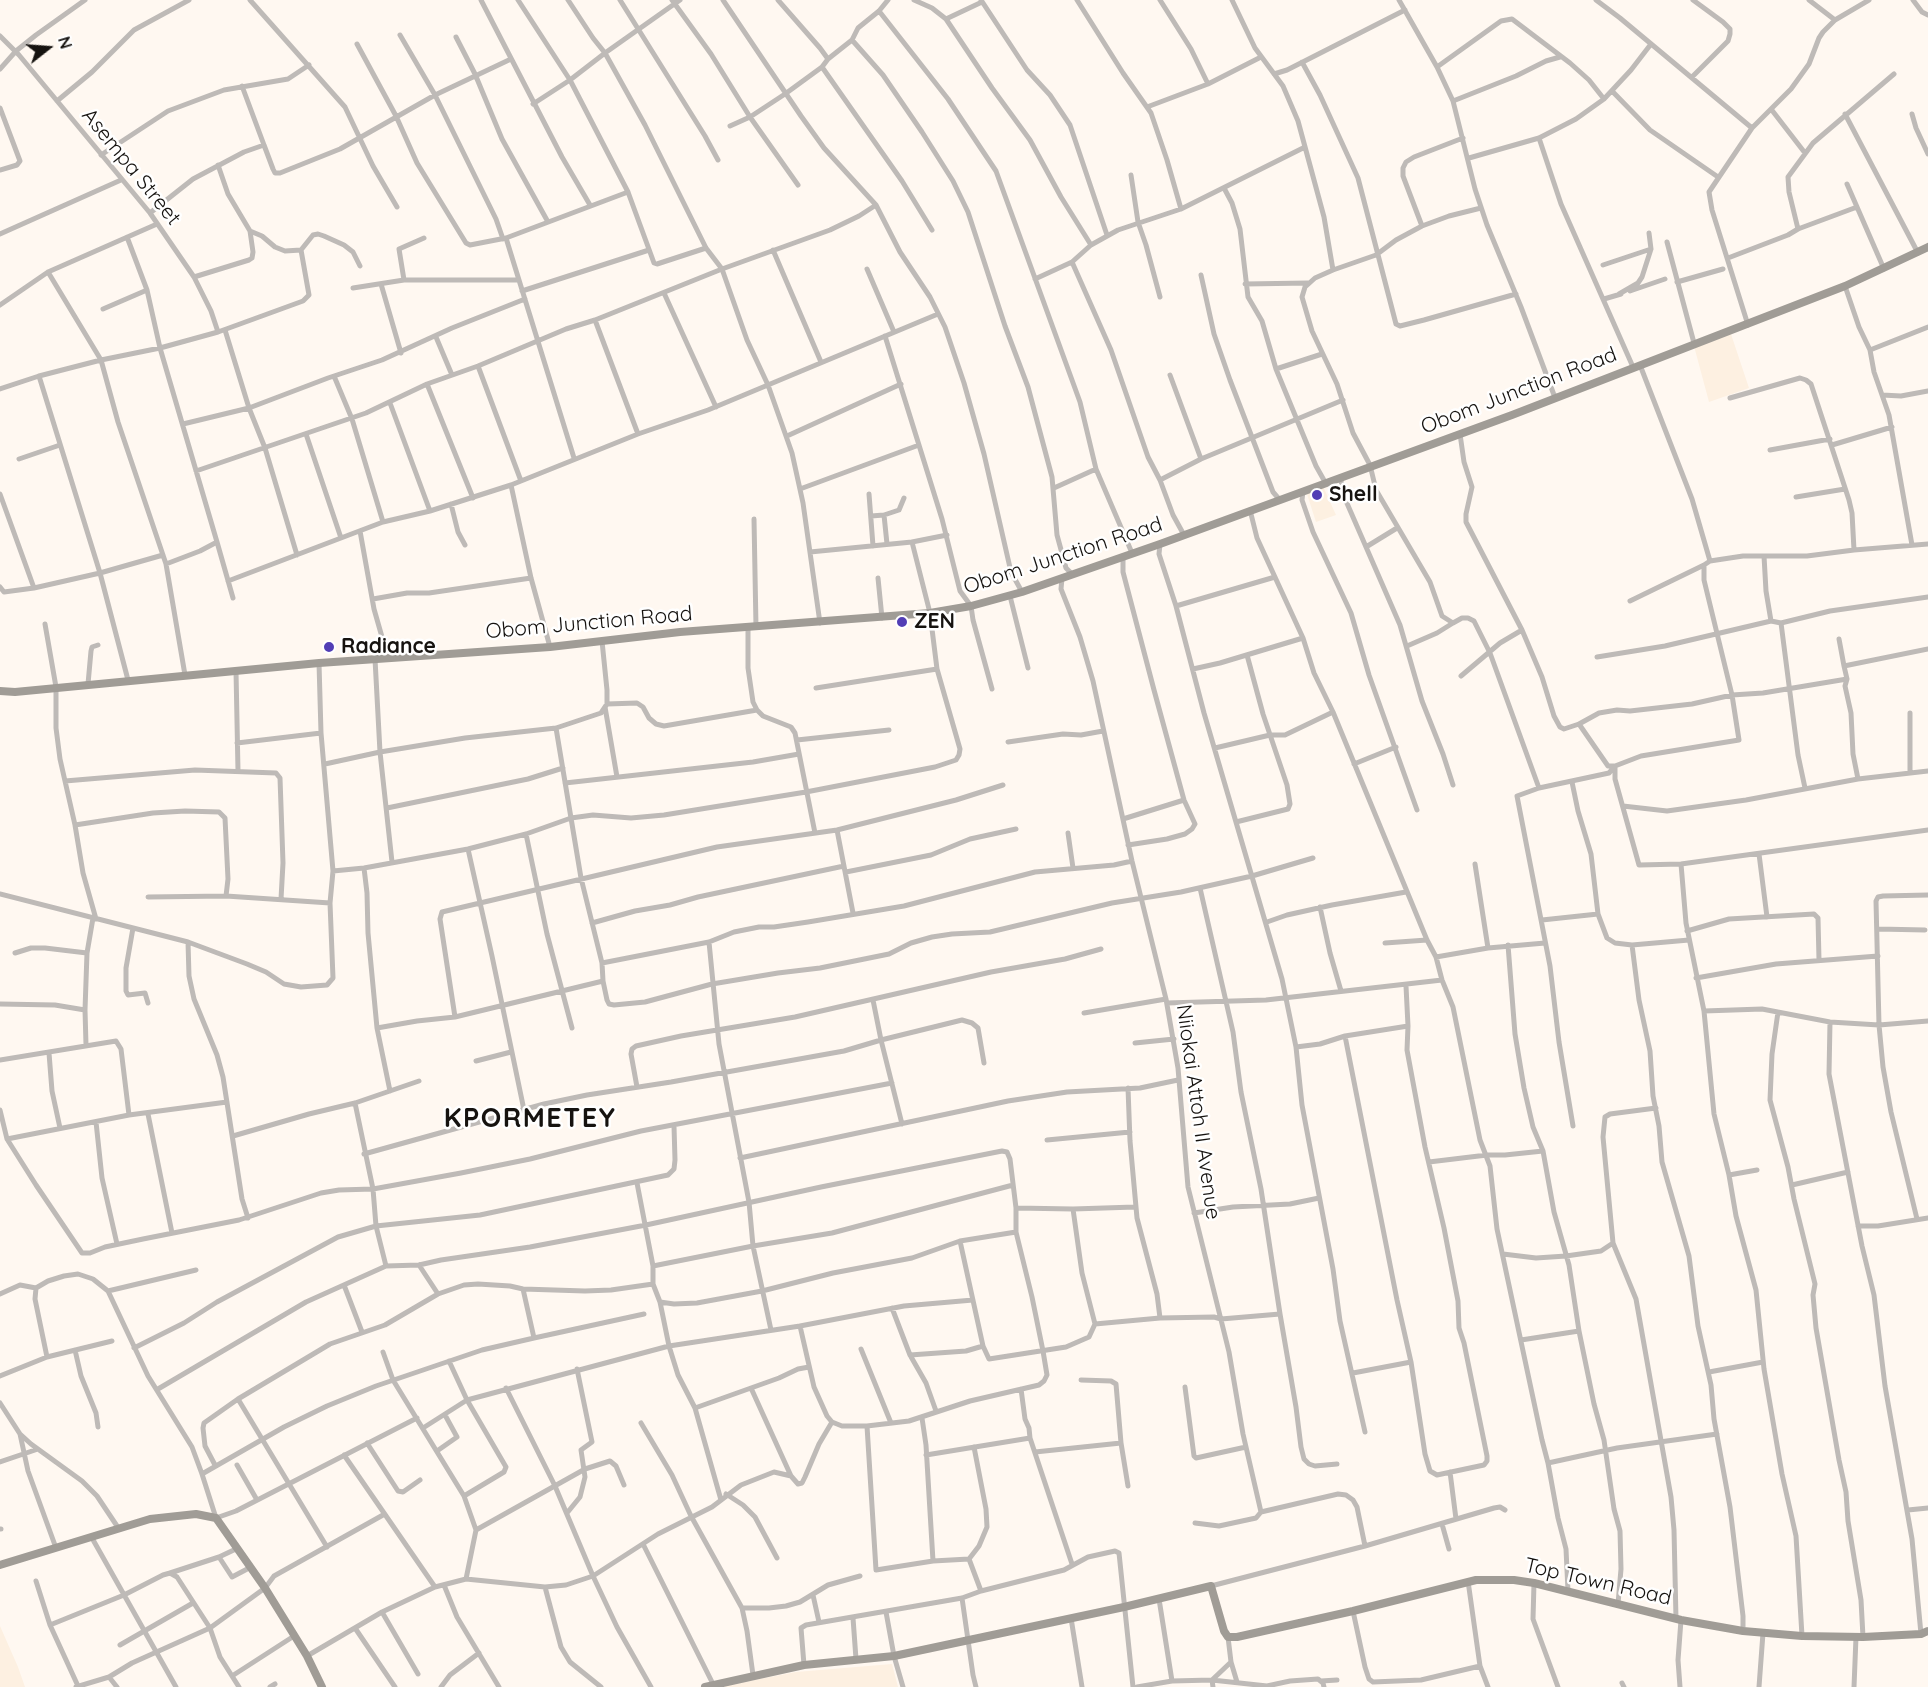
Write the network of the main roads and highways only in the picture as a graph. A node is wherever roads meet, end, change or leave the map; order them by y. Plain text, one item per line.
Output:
1 (1928, 247) edge
2 (0, 691) edge
3 (15, 692) junction
4 (0, 696) edge
5 (0, 1565) edge
6 (1924, 1633) edge
7 (707, 1686) edge
8 (322, 1687) edge

1 - 3 main road, Obom Junction Road
2 - 3 main road, Obom Junction Road
3 - 4 main road, Obom Junction Road
5 - 8 main road
6 - 7 main road, Top Town Road

